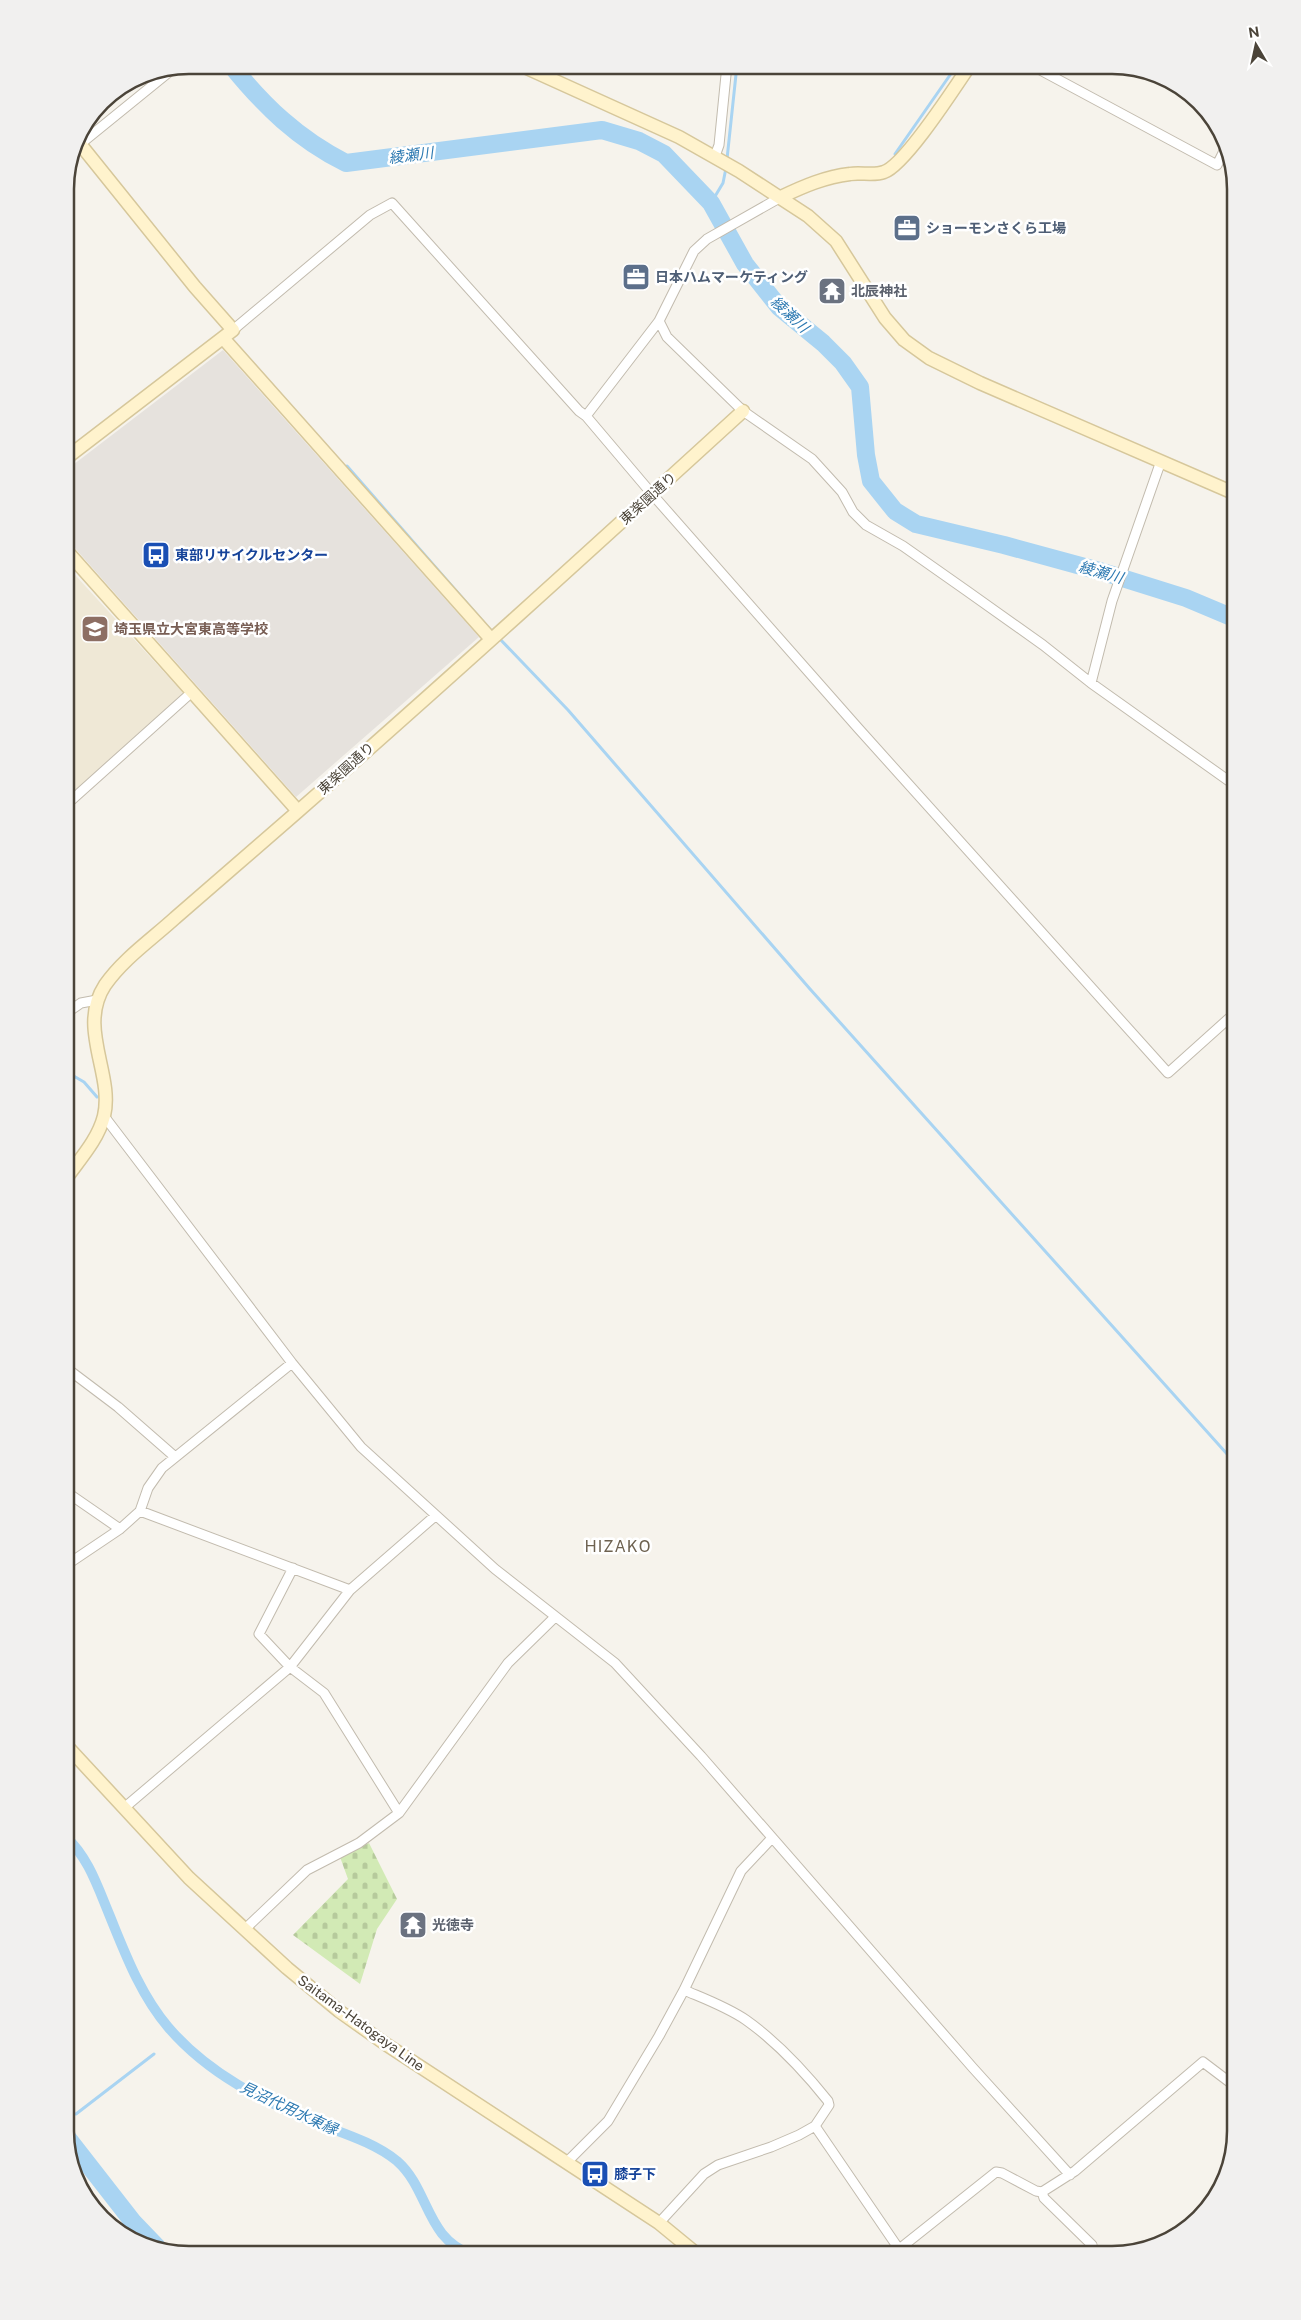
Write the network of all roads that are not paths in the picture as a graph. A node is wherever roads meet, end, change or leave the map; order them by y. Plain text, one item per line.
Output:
1 (544, 74) edge
2 (726, 74) edge
3 (963, 74) edge
4 (1048, 74) edge
5 (162, 77) edge
6 (88, 135) edge
7 (81, 150) edge
8 (1222, 155) edge
9 (718, 158) junction
10 (781, 197) junction
11 (659, 321) junction
12 (228, 334) junction
13 (743, 411) junction
14 (586, 416) junction
15 (74, 452) edge
16 (1161, 461) junction
17 (1227, 490) edge
18 (652, 494) junction
19 (74, 559) edge
20 (490, 638) junction
21 (1091, 682) junction
22 (192, 692) junction
23 (1227, 780) edge
24 (74, 798) edge
25 (298, 811) junction
26 (97, 1000) junction
27 (74, 1008) edge
28 (1227, 1020) edge
29 (104, 1116) junction
30 (74, 1168) edge
31 (292, 1363) junction
32 (74, 1374) edge
33 (174, 1456) junction
34 (74, 1497) edge
35 (140, 1511) junction
36 (435, 1516) junction
37 (120, 1529) junction
38 (74, 1560) edge
39 (293, 1568) junction
40 (350, 1590) junction
41 (555, 1617) junction
42 (290, 1667) junction
43 (74, 1754) edge
44 (124, 1808) junction
45 (399, 1813) junction
46 (772, 1838) junction
47 (244, 1930) junction
48 (684, 1990) junction
49 (1227, 2080) edge
50 (816, 2126) junction
51 (566, 2164) junction
52 (1070, 2175) junction
53 (1042, 2192) junction
54 (658, 2223) junction
55 (687, 2246) edge
56 (895, 2246) edge
57 (908, 2246) edge
58 (1091, 2246) edge

1 - 9 street
2 - 9 street
3 - 10 street
4 - 8 street
5 - 6 street
7 - 12 street
9 - 10 street
10 - 11 street
10 - 16 street
11 - 13 street
11 - 14 street
12 - 14 street
12 - 15 street
12 - 20 street
13 - 18 street, 東楽園通り
13 - 21 street
14 - 18 street
16 - 17 street
16 - 21 street
18 - 20 street, 東楽園通り
18 - 28 street
19 - 22 street
20 - 25 street, 東楽園通り
21 - 23 street
22 - 24 street
22 - 25 street
25 - 26 street, 東楽園通り
26 - 27 street
26 - 29 street, 東楽園通り
29 - 30 street, 東楽園通り
29 - 31 street
31 - 33 street
31 - 36 street
32 - 33 street
33 - 35 street
34 - 37 street
35 - 37 street
35 - 39 street
36 - 40 street
36 - 41 street
37 - 38 street
39 - 40 street
39 - 42 street
40 - 42 street
41 - 45 street
41 - 46 street
42 - 44 street
42 - 45 street
43 - 44 street, Saitama-Hatogaya Line
44 - 47 street, Saitama-Hatogaya Line
45 - 47 street
46 - 48 street
46 - 52 street
47 - 51 street, Saitama-Hatogaya Line
48 - 50 street
48 - 51 street
49 - 52 street
50 - 54 street
50 - 56 street
51 - 54 street, Saitama-Hatogaya Line
52 - 53 street
53 - 57 street
53 - 58 street
54 - 55 street, Saitama-Hatogaya Line

